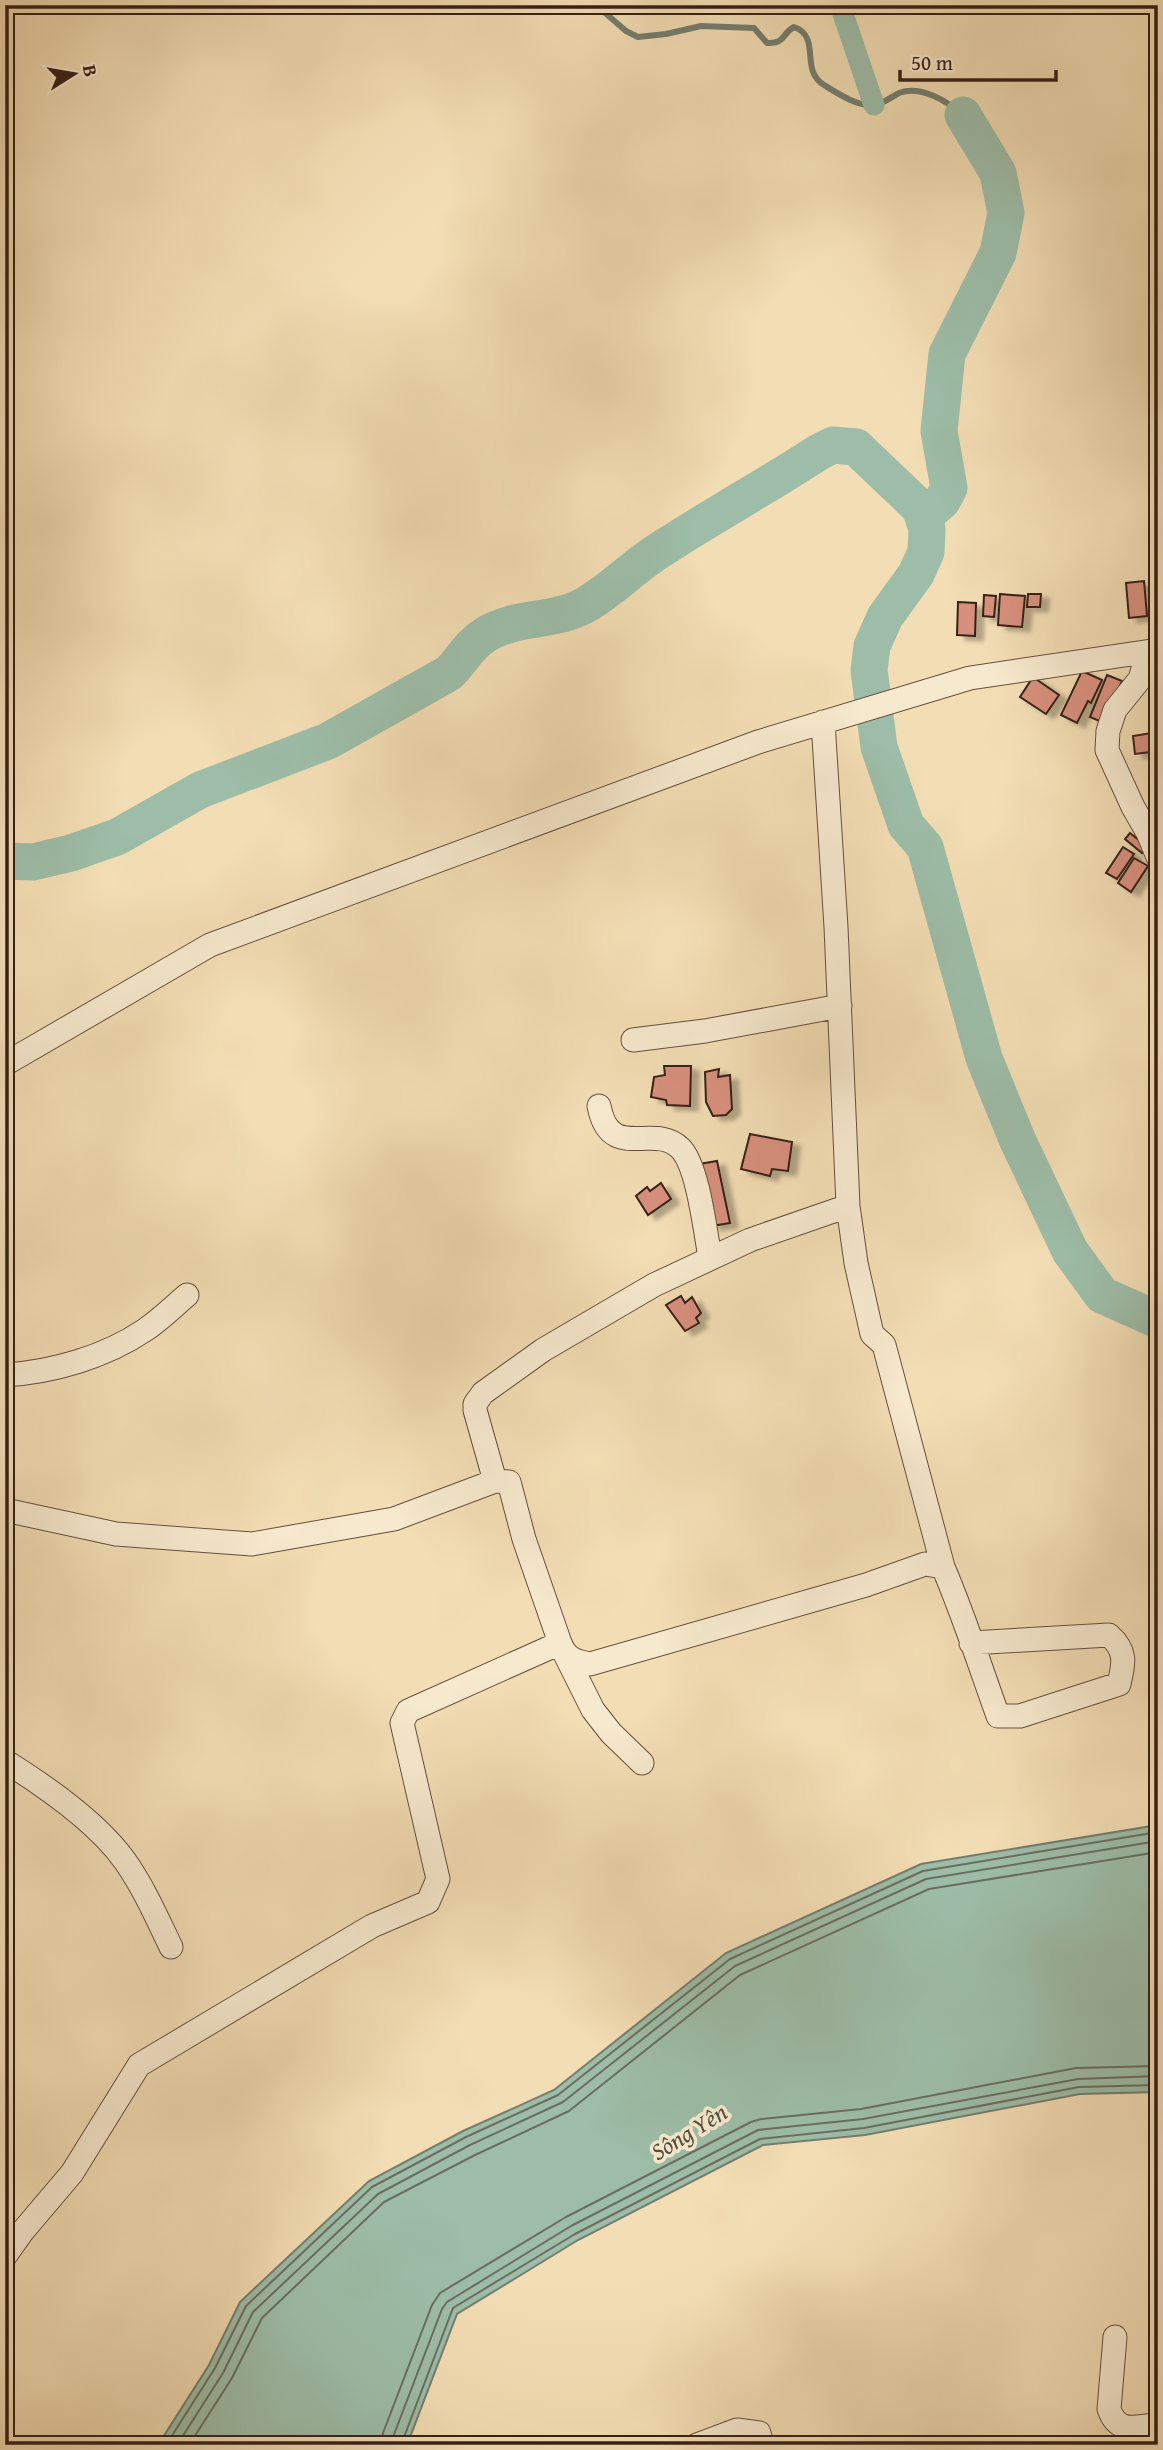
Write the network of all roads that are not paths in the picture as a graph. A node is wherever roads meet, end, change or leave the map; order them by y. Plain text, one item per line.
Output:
1 (1153, 651) edge
2 (833, 719) junction
3 (1158, 858) edge
4 (840, 1006) junction
5 (633, 1040) dead end
6 (5, 1064) edge
7 (599, 1106) dead end
8 (848, 1206) junction
9 (710, 1257) junction
10 (187, 1295) dead end
11 (5, 1375) edge
12 (495, 1481) junction
13 (5, 1510) edge
14 (943, 1567) junction
15 (971, 1643) junction
16 (562, 1648) junction
17 (5, 1761) edge
18 (642, 1763) dead end
19 (171, 1947) dead end
20 (5, 2256) edge
21 (1115, 2337) dead end
22 (1158, 2425) edge
23 (697, 2445) edge
24 (762, 2445) edge

1 - 2 street
1 - 3 street
2 - 4 street
2 - 6 street
4 - 5 street
4 - 8 street
7 - 9 street
8 - 9 street
8 - 14 street
9 - 12 street
10 - 11 street
12 - 13 street
12 - 16 street
14 - 15 street
14 - 16 street
15 - 15 street
16 - 18 street
16 - 20 street
17 - 19 street
21 - 22 street
23 - 24 street

